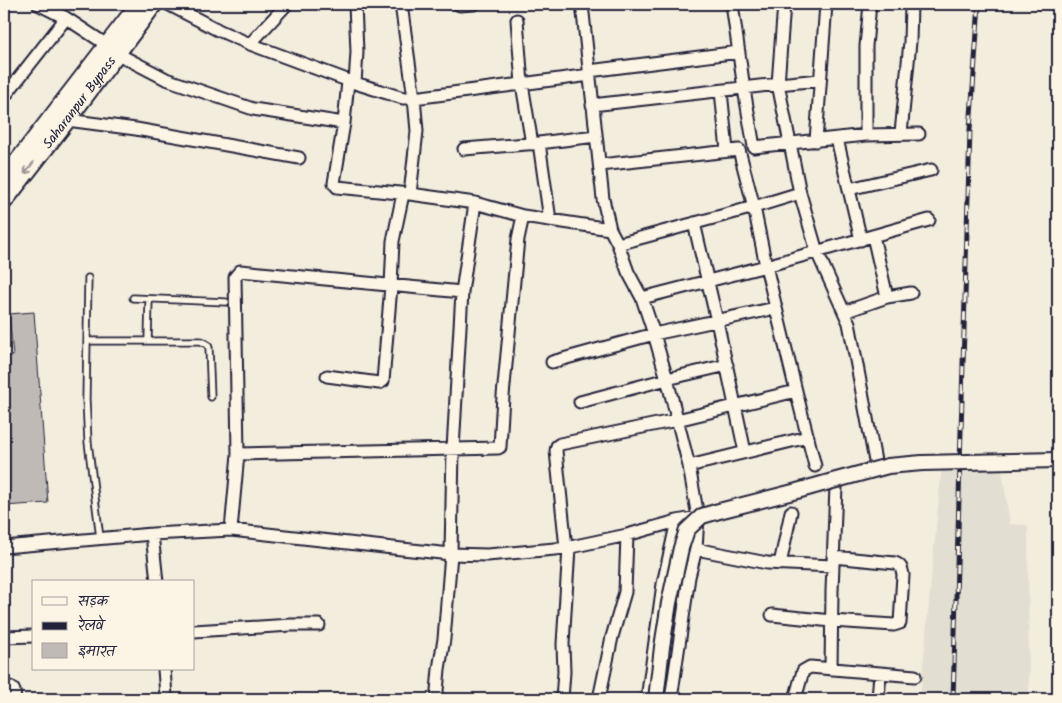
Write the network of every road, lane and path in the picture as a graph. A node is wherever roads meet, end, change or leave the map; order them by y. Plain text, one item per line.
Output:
1 (38, 4) edge
2 (139, 4) edge
3 (154, 4) edge
4 (168, 4) edge
5 (355, 4) edge
6 (401, 4) edge
7 (458, 4) edge
8 (474, 4) edge
9 (582, 4) edge
10 (732, 4) edge
11 (784, 4) edge
12 (826, 4) edge
13 (870, 4) edge
14 (912, 4) edge
15 (284, 5) edge
16 (66, 18) junction
17 (516, 20) dead end
18 (250, 44) junction
19 (112, 49) junction
20 (739, 52) junction
21 (590, 73) junction
22 (820, 80) junction
23 (351, 82) junction
24 (522, 84) junction
25 (778, 84) junction
26 (744, 89) junction
27 (721, 91) junction
28 (4, 97) edge
29 (414, 98) junction
30 (592, 105) junction
31 (66, 120) junction
32 (344, 124) junction
33 (901, 133) junction
34 (919, 134) dead end
35 (866, 135) junction
36 (596, 136) junction
37 (837, 139) junction
38 (816, 141) junction
39 (790, 143) junction
40 (536, 144) junction
41 (754, 147) junction
42 (464, 149) dead end
43 (733, 150) junction
44 (299, 158) dead end
45 (600, 166) junction
46 (931, 170) dead end
47 (4, 179) edge
48 (849, 189) junction
49 (800, 193) junction
50 (407, 194) junction
51 (4, 201) edge
52 (475, 203) junction
53 (754, 207) junction
54 (523, 216) junction
55 (550, 220) junction
56 (929, 220) dead end
57 (694, 223) junction
58 (610, 229) junction
59 (873, 236) junction
60 (861, 240) junction
61 (618, 244) junction
62 (817, 252) junction
63 (766, 266) junction
64 (88, 278) dead end
65 (707, 281) junction
66 (391, 286) junction
67 (462, 292) junction
68 (911, 293) dead end
69 (887, 297) junction
70 (134, 298) dead end
71 (642, 298) junction
72 (149, 299) junction
73 (226, 302) dead end
74 (776, 308) junction
75 (844, 312) junction
76 (717, 321) junction
77 (654, 334) junction
78 (88, 341) junction
79 (148, 341) junction
80 (552, 362) dead end
81 (726, 365) junction
82 (327, 376) dead end
83 (667, 378) junction
84 (796, 391) junction
85 (211, 397) dead end
86 (580, 402) dead end
87 (735, 406) junction
88 (677, 420) junction
89 (808, 436) junction
90 (453, 449) junction
91 (745, 452) junction
92 (238, 454) junction
93 (1058, 460) edge
94 (875, 461) dead end
95 (689, 466) junction
96 (815, 466) dead end
97 (836, 486) dead end
98 (791, 512) dead end
99 (698, 517) junction
100 (677, 521) junction
101 (231, 530) junction
102 (152, 534) junction
103 (628, 536) junction
104 (100, 538) junction
105 (4, 546) edge
106 (568, 548) junction
107 (696, 549) junction
108 (452, 554) junction
109 (833, 562) junction
110 (780, 564) junction
111 (157, 580) edge
112 (772, 615) dead end
113 (832, 621) junction
114 (319, 626) dead end
115 (195, 631) edge
116 (32, 636) edge
117 (4, 637) edge
118 (831, 669) junction
119 (164, 670) edge
120 (880, 673) junction
121 (915, 676) dead end
122 (4, 687) edge
123 (437, 691) dead end
124 (14, 699) edge
125 (165, 699) edge
126 (562, 699) edge
127 (599, 699) edge
128 (647, 699) edge
129 (656, 699) edge
130 (670, 699) edge
131 (795, 699) edge
132 (878, 699) edge

1 - 16 street
2 - 19 main road
3 - 19 main road, Saharanpur Bypass
4 - 18 street
5 - 23 street
6 - 29 street
7 - 8 street
9 - 21 street
10 - 20 street
11 - 25 street
12 - 22 street
13 - 35 street
14 - 33 street
15 - 18 street
16 - 19 street
16 - 28 street
17 - 24 street
18 - 23 street
19 - 31 main road, Saharanpur Bypass
19 - 32 street
19 - 47 main road
20 - 21 street
20 - 26 street
21 - 24 street
21 - 30 street
22 - 25 street
22 - 38 street
23 - 29 street
23 - 32 street
24 - 29 street
24 - 40 street
25 - 26 street
25 - 39 street
26 - 27 street
26 - 41 street
27 - 30 street
27 - 43 street
29 - 50 street
30 - 36 street
31 - 44 street
31 -> 51 main road, Saharanpur Bypass
32 - 50 street
33 - 34 street
33 - 35 street
35 - 37 street
36 - 40 street
36 - 45 street
37 - 38 street
37 - 48 street
38 - 39 street
39 - 41 street
39 - 49 street
40 - 42 street
40 - 55 street
41 - 43 street
43 - 45 street
43 - 53 street
45 - 58 street
46 - 48 street
48 - 60 street
49 - 53 street
49 - 62 street
50 - 52 street
50 - 66 street
52 - 54 street
52 - 67 street
53 - 57 street
53 - 63 street
54 - 55 street
54 - 90 street
55 - 58 street
56 - 59 street
57 - 61 street
57 - 65 street
58 - 61 street
59 - 60 street
59 - 69 street
60 - 62 street
61 - 71 street
62 - 63 street
62 - 75 street
63 - 65 street
63 - 74 street
64 - 78 lane
65 - 71 street
65 - 76 street
66 - 67 street
66 - 82 street
66 - 92 street
67 - 90 street
68 - 69 street
69 - 75 street
70 - 72 lane
71 - 77 street
72 - 73 lane
72 - 79 lane
74 - 76 street
74 - 84 street
75 - 94 street
76 - 77 street
76 - 81 street
77 - 80 street
77 - 83 street
78 - 79 lane
78 - 104 lane
79 - 85 lane
81 - 83 street
81 - 87 street
83 - 86 street
83 - 88 street
84 - 87 street
84 - 89 street
87 - 88 street
87 - 91 street
88 - 95 street
88 - 106 street
89 - 91 street
89 - 96 street
90 - 92 street
90 - 108 street
91 - 95 street
92 - 101 street
93 - 129 street, bridge
95 - 99 street
97 - 109 street
98 - 110 street
99 - 100 street
99 - 107 street
100 - 103 street
100 - 128 street
101 - 102 street
101 - 108 street
102 - 104 street
102 - 111 street
103 - 106 street
103 - 127 street
104 - 105 street
106 - 108 street
106 - 126 street
107 - 110 street
107 - 130 street
108 - 123 street
109 - 110 street
109 - 113 street
109 - 113 street
112 - 113 street
113 - 118 street
114 - 115 street
116 - 117 street
118 - 120 street
118 - 131 street
119 - 125 street
120 - 121 street
120 - 132 street
122 - 124 street

